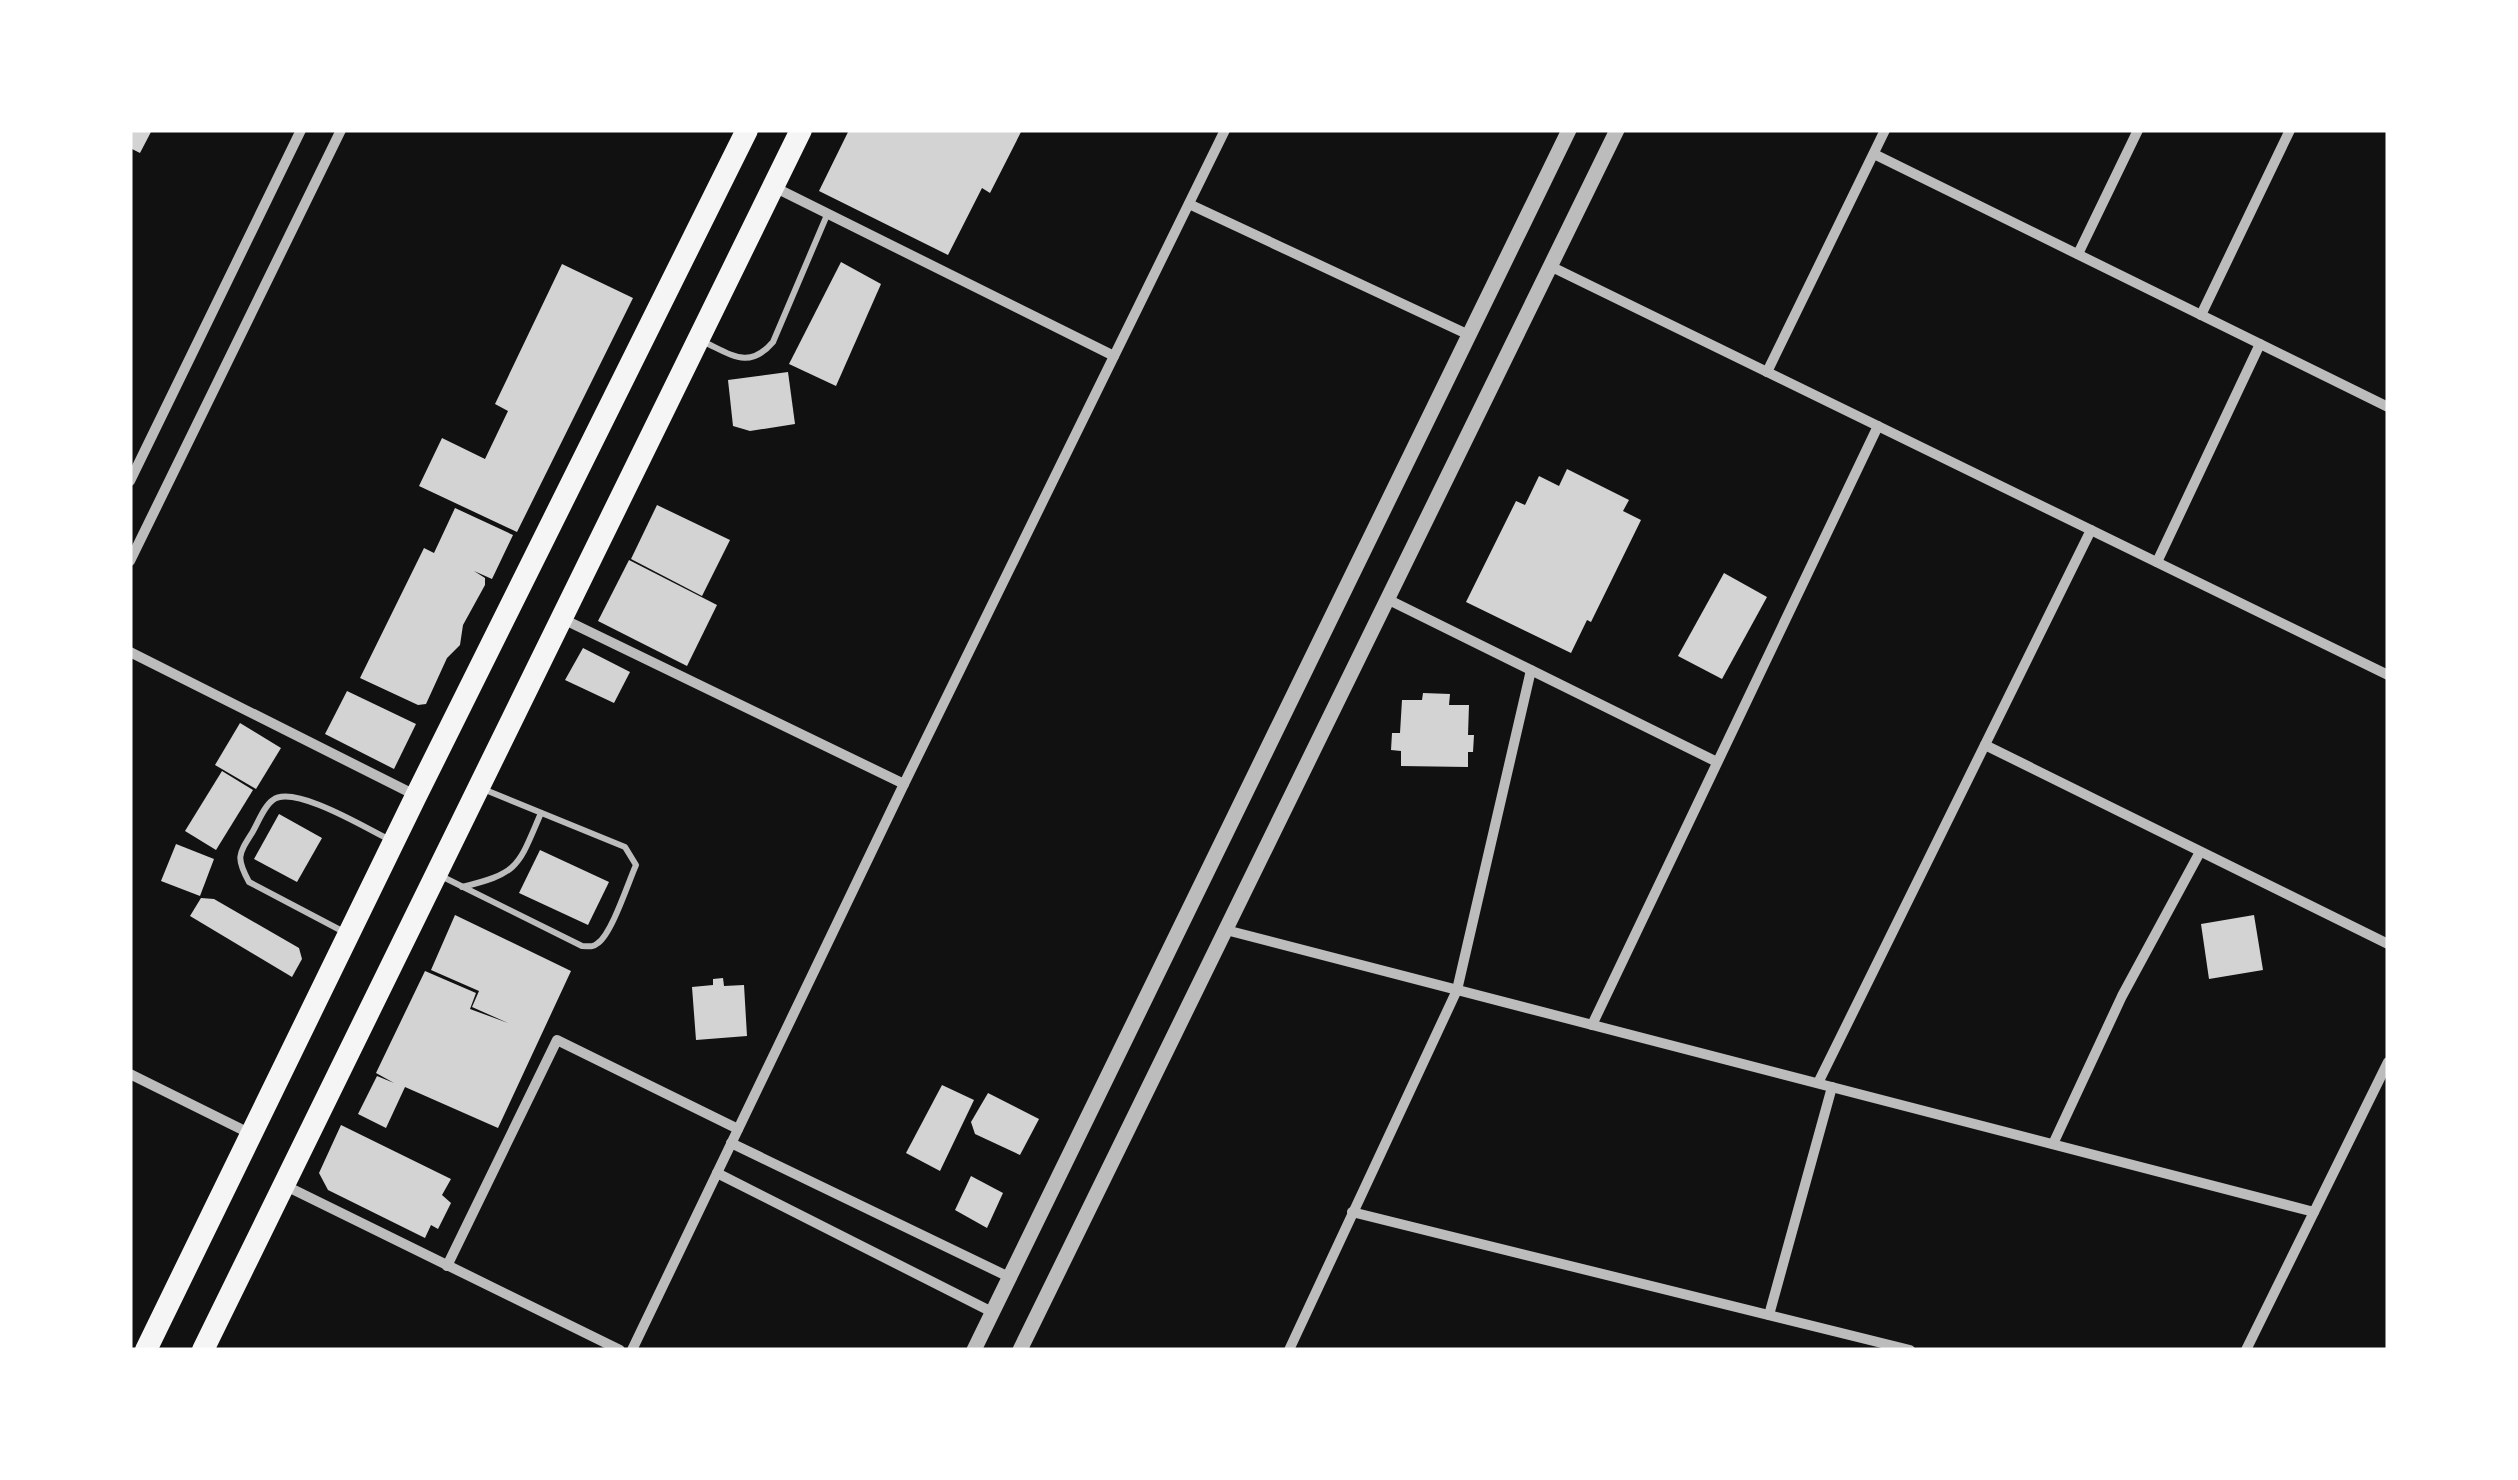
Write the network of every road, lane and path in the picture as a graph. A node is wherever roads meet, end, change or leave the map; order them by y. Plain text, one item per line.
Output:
1 (301, 130) edge
2 (340, 130) edge
3 (748, 130) edge
4 (801, 130) edge
5 (1225, 130) edge
6 (1569, 130) edge
7 (1617, 130) edge
8 (1885, 130) edge
9 (2138, 130) edge
10 (2290, 130) edge
11 (1874, 154) junction
12 (774, 187) junction
13 (1189, 204) junction
14 (828, 214) junction
15 (2078, 254) junction
16 (1550, 266) junction
17 (2201, 315) junction
18 (1469, 335) junction
19 (698, 340) junction
20 (2260, 344) junction
21 (1114, 356) junction
22 (1767, 372) junction
23 (2388, 407) edge
24 (1878, 426) junction
25 (130, 480) edge
26 (2092, 530) junction
27 (130, 561) edge
28 (2157, 562) junction
29 (1388, 599) junction
30 (560, 618) junction
31 (130, 652) edge
32 (1531, 670) junction
33 (2388, 675) edge
34 (1985, 745) junction
35 (1717, 762) junction
36 (904, 784) junction
37 (477, 787) junction
38 (416, 796) junction
39 (541, 813) junction
40 (394, 841) junction
41 (2200, 852) junction
42 (435, 873) junction
43 (462, 886) junction
44 (1226, 930) junction
45 (348, 935) junction
46 (2388, 944) edge
47 (1457, 990) junction
48 (1592, 1024) junction
49 (2388, 1062) edge
50 (130, 1074) edge
51 (1818, 1084) junction
52 (1832, 1087) junction
53 (738, 1129) junction
54 (252, 1135) junction
55 (731, 1143) junction
56 (2054, 1144) junction
57 (717, 1173) junction
58 (282, 1184) junction
59 (1352, 1212) junction
60 (2314, 1212) junction
61 (447, 1266) junction
62 (1009, 1278) junction
63 (992, 1312) junction
64 (1769, 1315) junction
65 (146, 1350) edge
66 (203, 1350) edge
67 (620, 1350) edge
68 (632, 1350) edge
69 (974, 1350) edge
70 (1020, 1350) edge
71 (1289, 1350) edge
72 (1910, 1350) edge
73 (2246, 1350) edge

1 - 25 street
2 - 27 street
3 - 38 highway
4 - 12 highway
5 - 13 street
6 - 18 street
7 - 16 street
8 - 11 street
9 - 15 street
10 - 17 street
11 - 15 street
11 - 22 street
12 - 14 street
12 - 19 highway
13 - 18 street
13 - 21 street
14 - 19 lane
14 - 21 street
15 - 17 street
16 - 22 street
16 - 29 street
17 - 20 street
18 - 62 street
19 - 30 highway
20 - 23 street
20 - 28 street
21 - 36 street
22 - 24 street
24 - 26 street
24 - 35 street
26 - 28 street
26 - 34 street
28 - 33 street
29 - 32 street
29 - 44 street
30 - 36 street
30 - 37 highway
31 - 38 street
32 - 35 street
32 - 47 street
34 - 41 street
34 - 51 street
35 - 48 street
36 - 53 street
37 - 39 lane
37 - 42 highway
38 - 40 highway
39 - 43 lane
39 - 43 lane
40 - 45 highway
40 - 45 lane
41 - 46 street
41 - 56 street
42 - 43 lane
42 - 58 highway
44 - 47 street
44 - 70 street
45 - 54 highway
47 - 48 street
47 - 59 street
48 - 51 street
49 - 60 street
50 - 54 street
51 - 52 street
52 - 56 street
52 - 64 street
53 - 55 street
53 - 61 street
54 - 65 highway
55 - 57 street
55 - 62 street
56 - 60 street
57 - 63 street
57 - 68 street
58 - 61 street
58 - 66 highway
59 - 64 street
59 - 71 street
60 - 73 street
61 - 67 street
62 - 63 street
63 - 69 street
64 - 72 street

